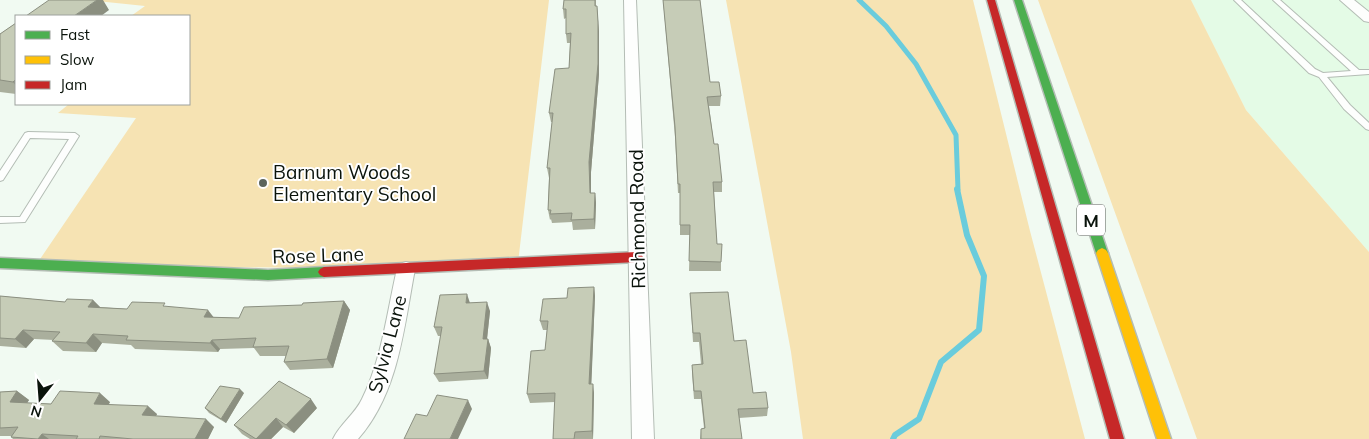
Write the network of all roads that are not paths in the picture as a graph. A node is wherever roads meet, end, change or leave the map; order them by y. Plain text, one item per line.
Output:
1 (630, 0) edge
2 (991, 0) edge
3 (1018, 0) edge
4 (1237, 0) edge
5 (1276, 0) edge
6 (1346, 0) edge
7 (1369, 18) edge
8 (1369, 72) edge
9 (1358, 73) junction
10 (1322, 75) junction
11 (1369, 127) edge
12 (0, 178) edge
13 (0, 220) edge
14 (638, 257) junction
15 (0, 263) edge
16 (406, 269) junction
17 (344, 439) edge
18 (643, 439) edge
19 (1118, 439) edge
20 (1164, 439) edge

1 - 14 street, Richmond Road
2 - 19 main road, M
3 - 20 main road, M
4 - 10 lane
5 - 9 lane
6 - 7 street
8 - 9 lane
9 - 10 lane
10 - 11 lane
12 - 13 lane
14 - 16 main road, Rose Lane
14 - 18 street, Richmond Road
15 - 16 main road, Rose Lane
16 - 17 street, Sylvia Lane

